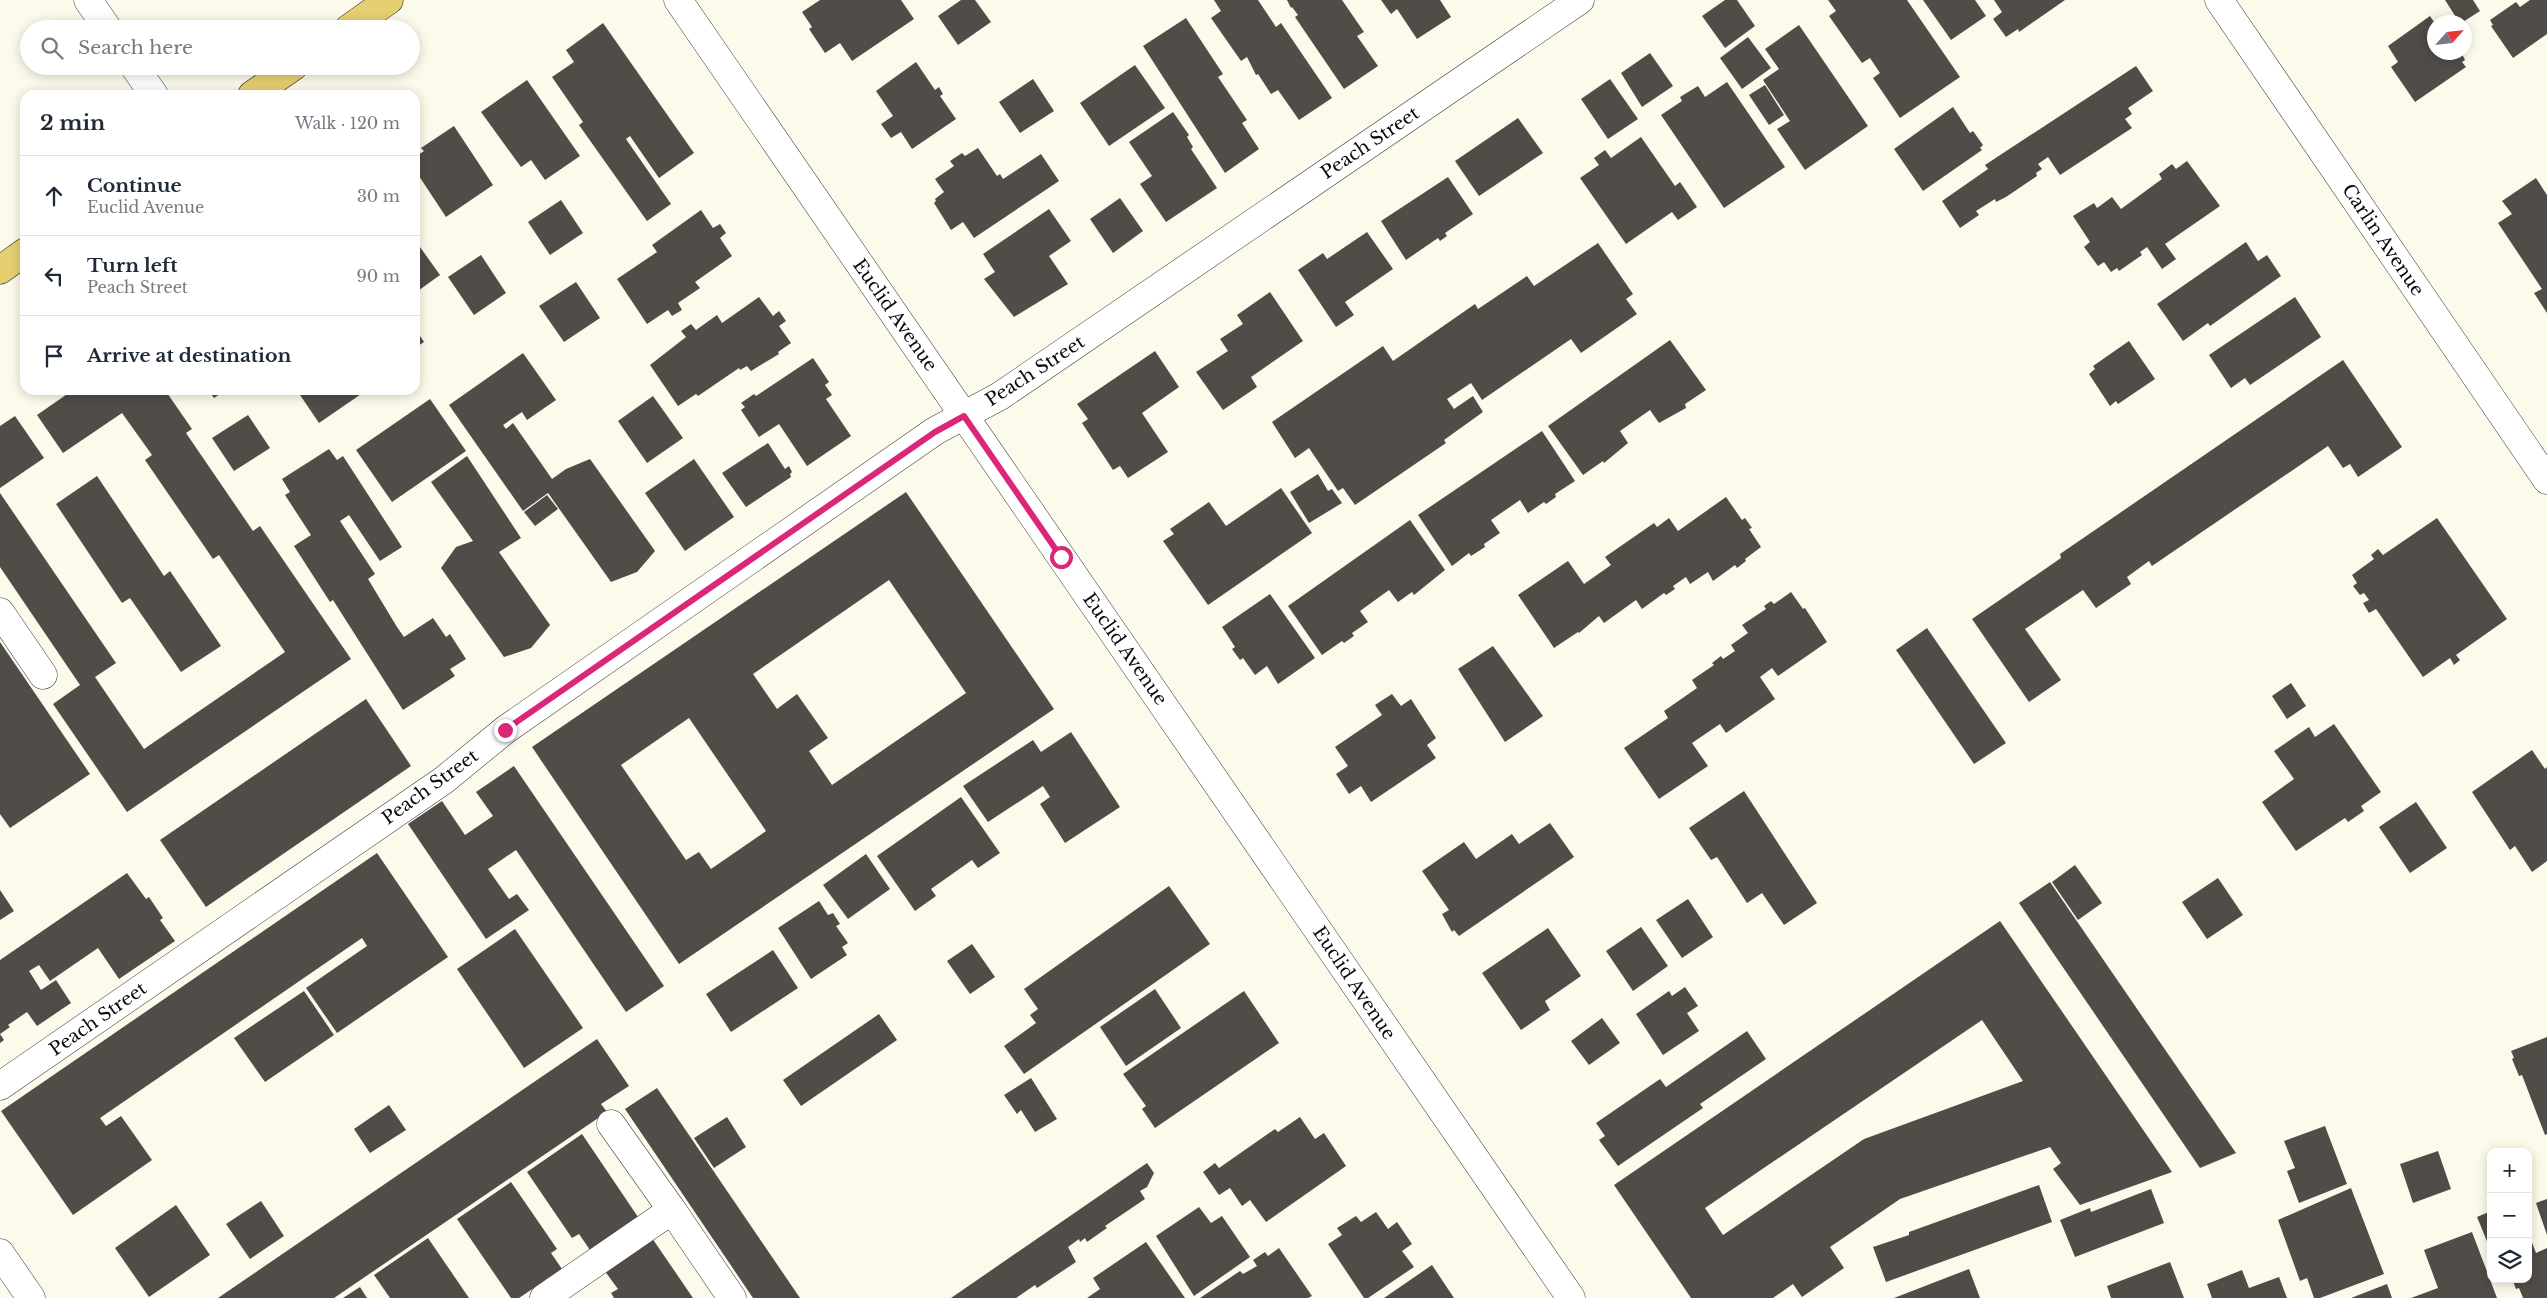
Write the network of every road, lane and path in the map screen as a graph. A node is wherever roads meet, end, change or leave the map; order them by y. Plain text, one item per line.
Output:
1 (88, 0) edge
2 (389, 0) edge
3 (678, 0) edge
4 (1580, 0) edge
5 (2218, 0) edge
6 (102, 20) edge
7 (361, 20) edge
8 (140, 75) edge
9 (281, 75) edge
10 (151, 90) edge
11 (259, 90) edge
12 (20, 256) edge
13 (0, 270) edge
14 (964, 416) junction
15 (2547, 480) edge
16 (0, 612) edge
17 (43, 675) dead end
18 (0, 1086) edge
19 (611, 1124) dead end
20 (672, 1210) junction
21 (0, 1253) edge
22 (31, 1298) edge
23 (544, 1298) edge
24 (732, 1298) edge
25 (1571, 1298) edge

1 - 6 street
2 - 7 main road
3 - 14 street, Euclid Avenue
4 - 14 street, Peach Street
5 - 15 street, Carlin Avenue
8 - 10 street
9 - 11 main road
12 - 13 main road
14 - 18 street, Peach Street
14 - 25 street, Euclid Avenue
16 - 17 street
19 - 20 street
20 - 23 street
20 - 24 street
21 - 22 street

